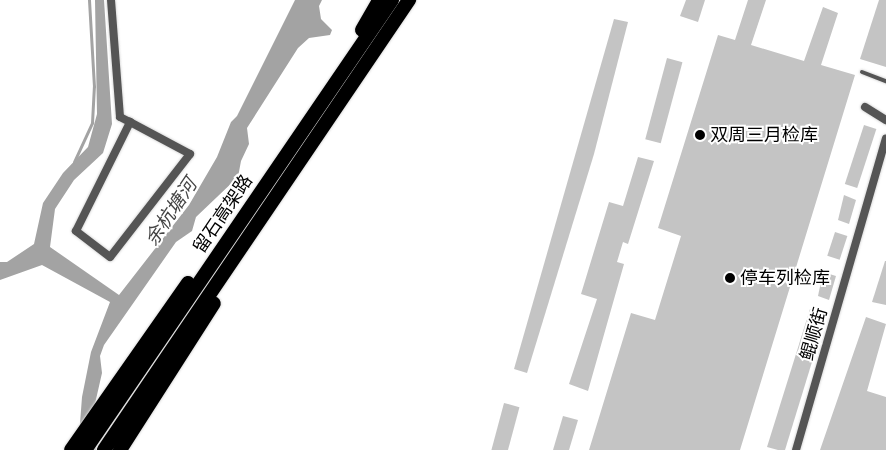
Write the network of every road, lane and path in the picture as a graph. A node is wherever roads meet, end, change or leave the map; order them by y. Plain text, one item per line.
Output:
1 (111, 0) edge
2 (379, 0) edge
3 (392, 0) edge
4 (408, 0) edge
5 (862, 72) dead end
6 (886, 81) edge
7 (328, 92) junction
8 (865, 106) dead end
9 (886, 120) edge
10 (130, 122) junction
11 (885, 143) edge
12 (249, 209) junction
13 (260, 222) junction
14 (71, 450) edge
15 (85, 450) edge
16 (104, 450) edge
17 (120, 450) edge
18 (796, 450) edge

1 - 10 street
2 - 7 highway
3 - 7 highway, 留石高架路
4 - 13 highway, 留石高架路
5 - 6 lane
7 - 12 highway, 留石高架路
8 - 9 street
10 - 10 street
11 - 18 street, 鲲顺街
12 - 14 highway
12 - 15 highway, 留石高架路
13 - 16 highway, 留石高架路
13 - 17 highway

